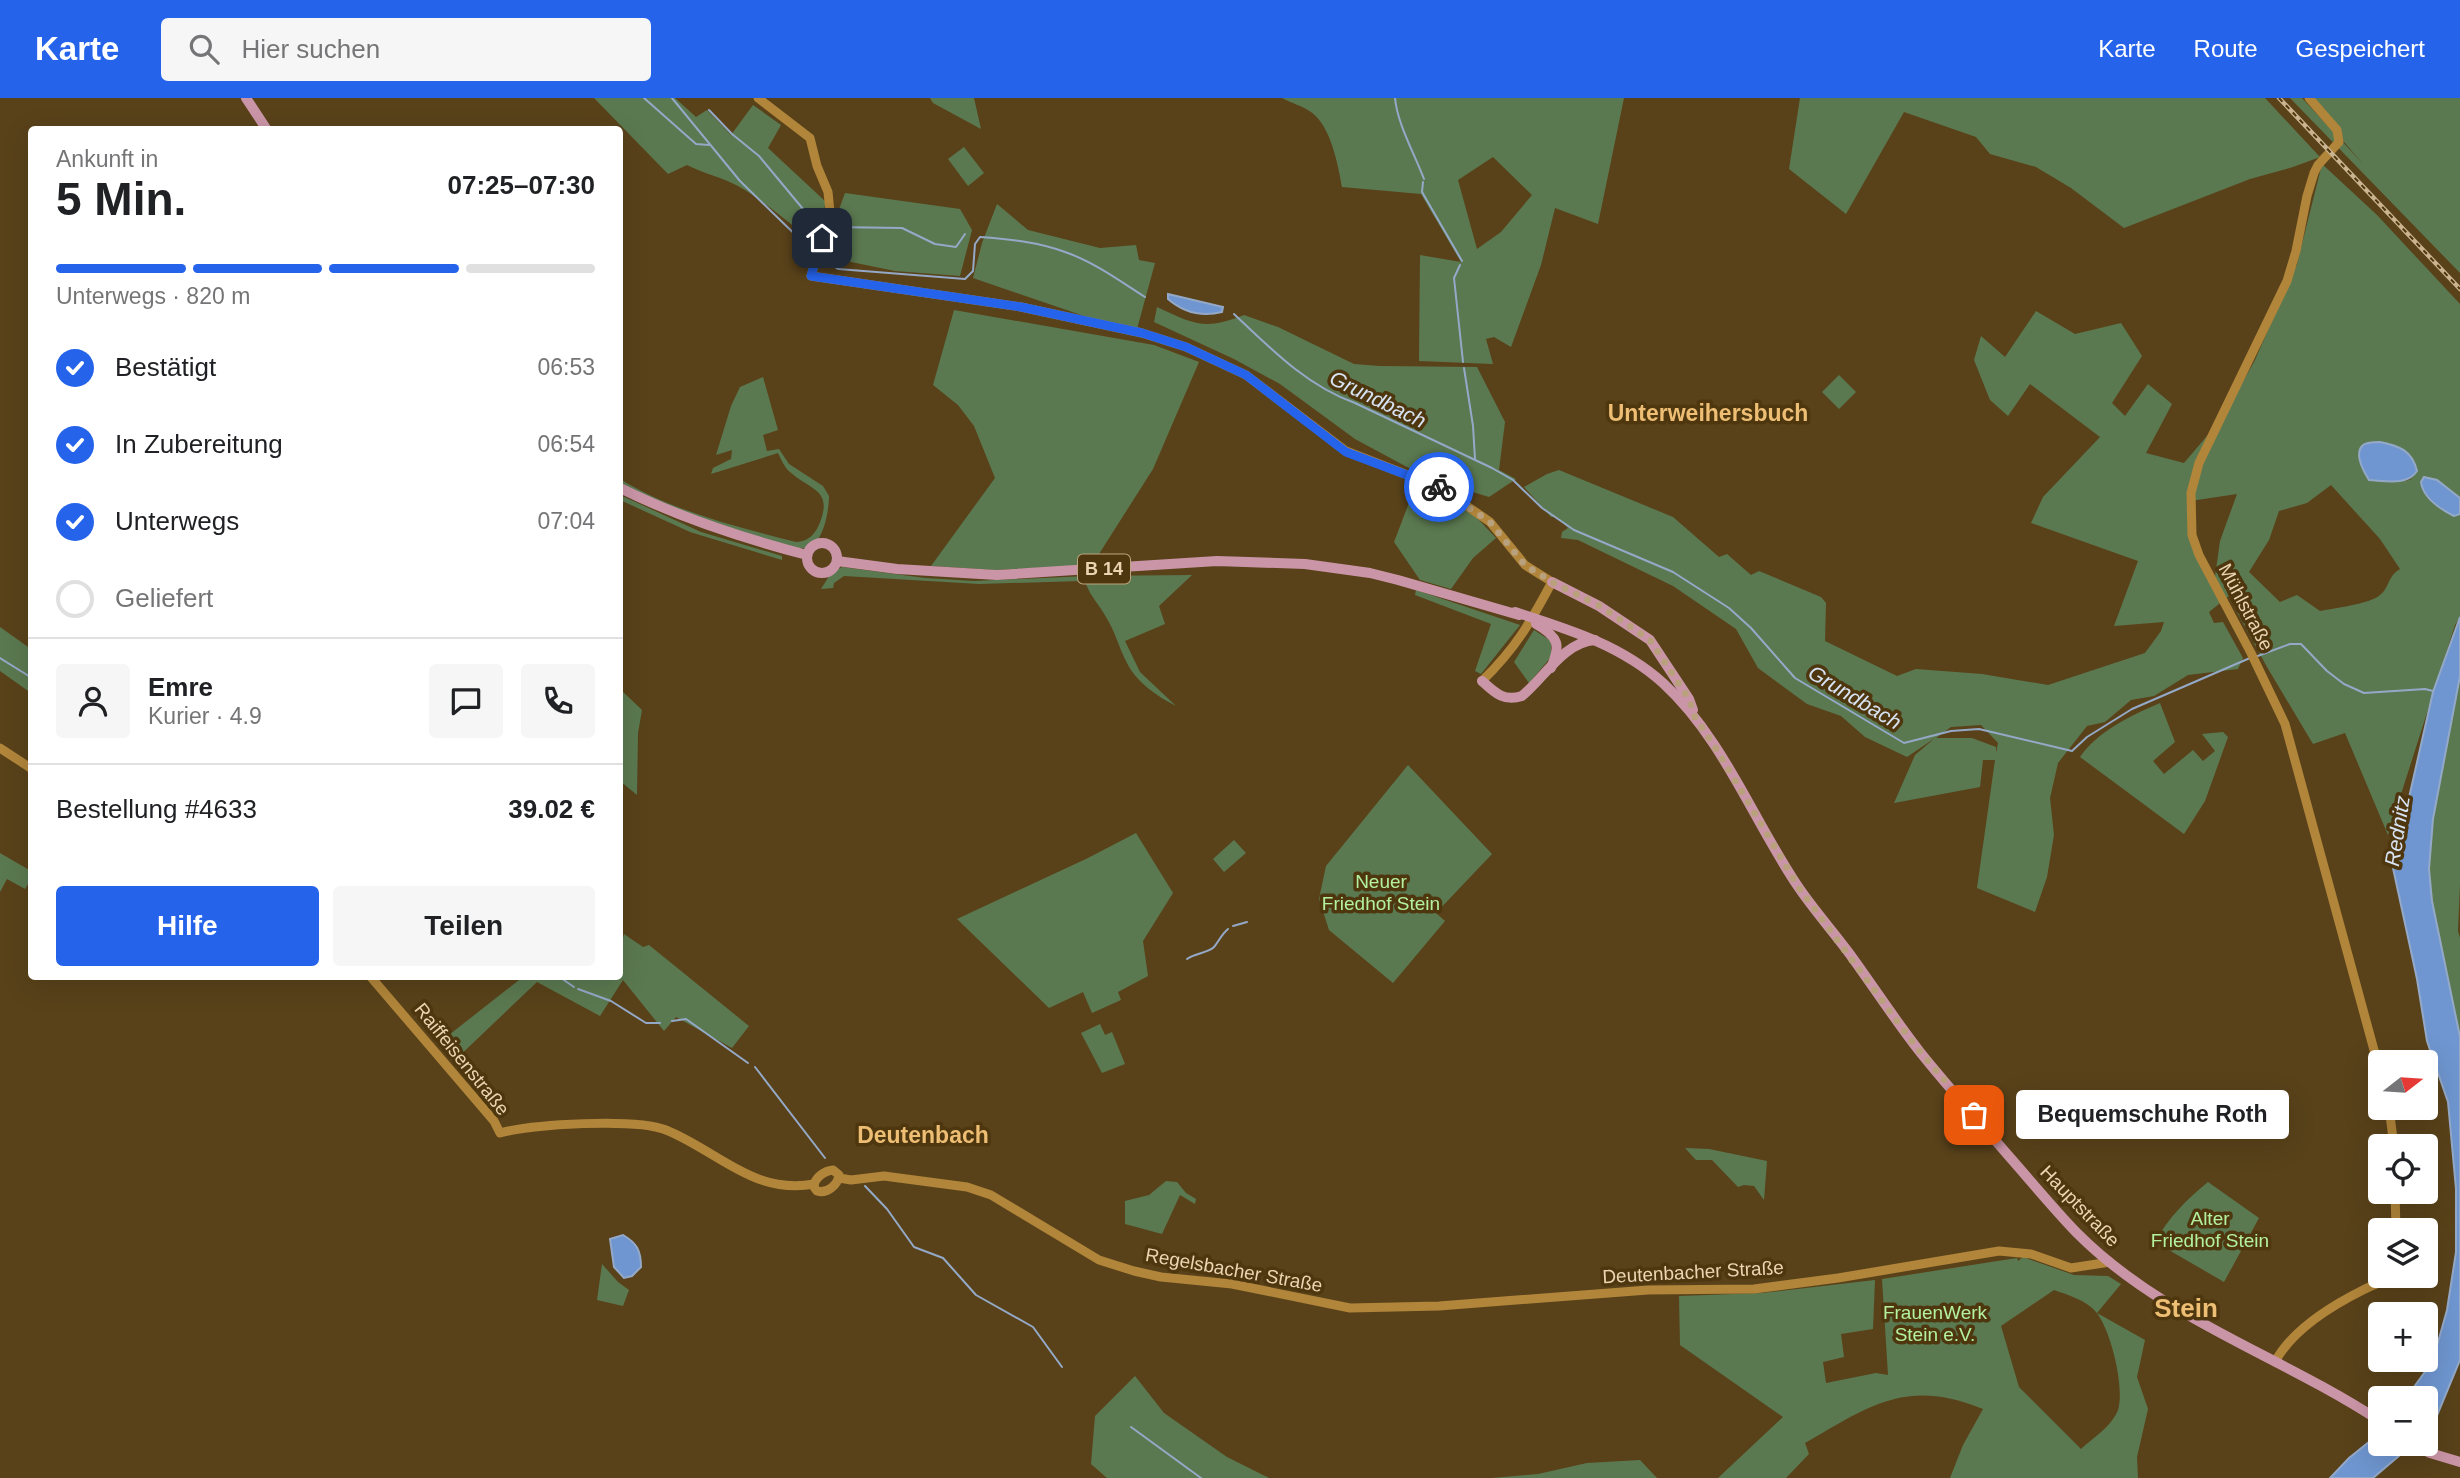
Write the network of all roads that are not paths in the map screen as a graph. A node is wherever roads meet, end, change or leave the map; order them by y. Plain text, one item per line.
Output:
1 (246, 98) edge
2 (758, 98) edge
3 (2309, 98) edge
4 (264, 126) edge
5 (623, 490) edge
6 (807, 555) junction
7 (837, 561) junction
8 (1552, 582) junction
9 (1547, 626) junction
10 (1643, 635) junction
11 (1595, 640) junction
12 (1633, 660) junction
13 (1551, 668) junction
14 (1482, 681) joint
15 (1695, 717) junction
16 (0, 748) edge
17 (28, 766) edge
18 (373, 980) edge
19 (2374, 1050) edge
20 (500, 1133) joint
21 (839, 1178) junction
22 (814, 1184) junction
23 (2097, 1251) junction
24 (2110, 1262) junction
25 (2076, 1267) junction
26 (2368, 1287) edge
27 (1350, 1308) joint
28 (2275, 1363) junction
29 (2368, 1414) edge
30 (2438, 1455) edge
31 (2460, 1462) edge

1 - 4 main road
2 - 8 street
3 - 19 street, Mühlstraße
5 - 6 main road
6 - 7 main road
6 - 7 main road
7 - 9 main road, Hauptstraße / B 14
8 - 10 main road
8 - 14 street
9 - 11 main road, Hauptstraße / B 14
9 - 13 main road
10 - 12 main road
10 - 15 main road
11 - 12 main road, Hauptstraße / B 14
11 - 13 main road
12 - 15 main road, Hauptstraße / B 14
13 - 14 main road
15 - 23 main road, Hauptstraße / B 14
16 - 17 street
18 - 20 street, Raiffeisenstraße
20 - 22 street, Regelsbacher Straße
21 - 22 street, Regelsbacher Straße
21 - 22 street, Regelsbacher Straße
21 - 27 street, Regelsbacher Straße
23 - 24 main road, Hauptstraße / B 14
23 - 25 street
24 - 25 street, Deutenbacher Straße
24 - 28 main road, Hauptstraße / B 14
25 - 27 street, Deutenbacher Straße
26 - 28 street
28 - 29 main road, Hauptstraße / B 14
30 - 31 main road

